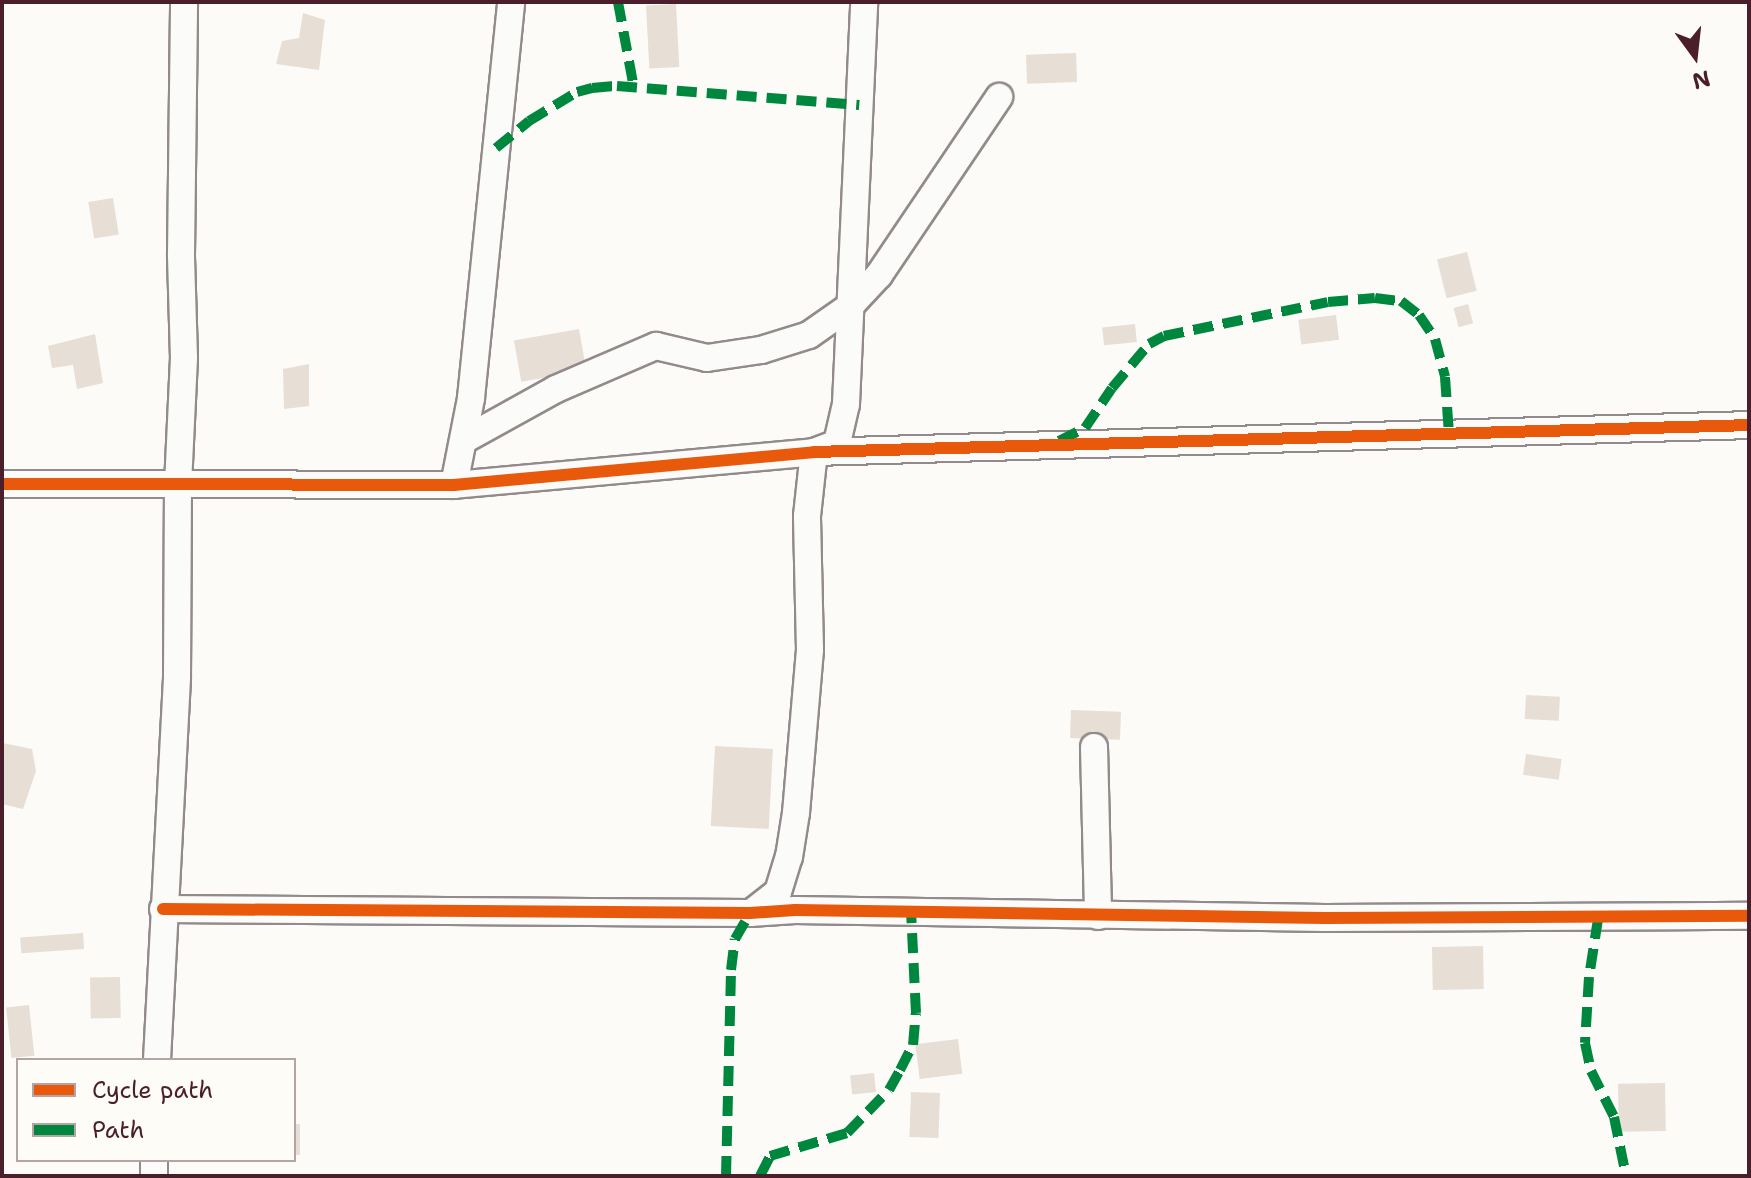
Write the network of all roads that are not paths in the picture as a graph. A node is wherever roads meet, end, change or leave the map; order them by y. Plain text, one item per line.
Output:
1 (184, 2) edge
2 (511, 2) edge
3 (864, 2) edge
4 (999, 97) dead end
5 (849, 307) junction
6 (1749, 425) edge
7 (464, 440) junction
8 (814, 452) junction
9 (2, 484) edge
10 (178, 485) junction
11 (454, 485) junction
12 (1094, 747) dead end
13 (163, 909) junction
14 (750, 913) junction
15 (1098, 916) junction
16 (1749, 916) edge
17 (157, 1058) edge

1 - 10 street
2 - 7 street
3 - 5 street
4 - 5 street
5 - 7 street
5 - 8 street
6 - 8 street
7 - 11 street
8 - 11 street
8 - 14 street
9 - 10 street
10 - 11 street
10 - 13 street
12 - 15 street
13 - 14 street
13 - 17 street
14 - 15 street
15 - 16 street

